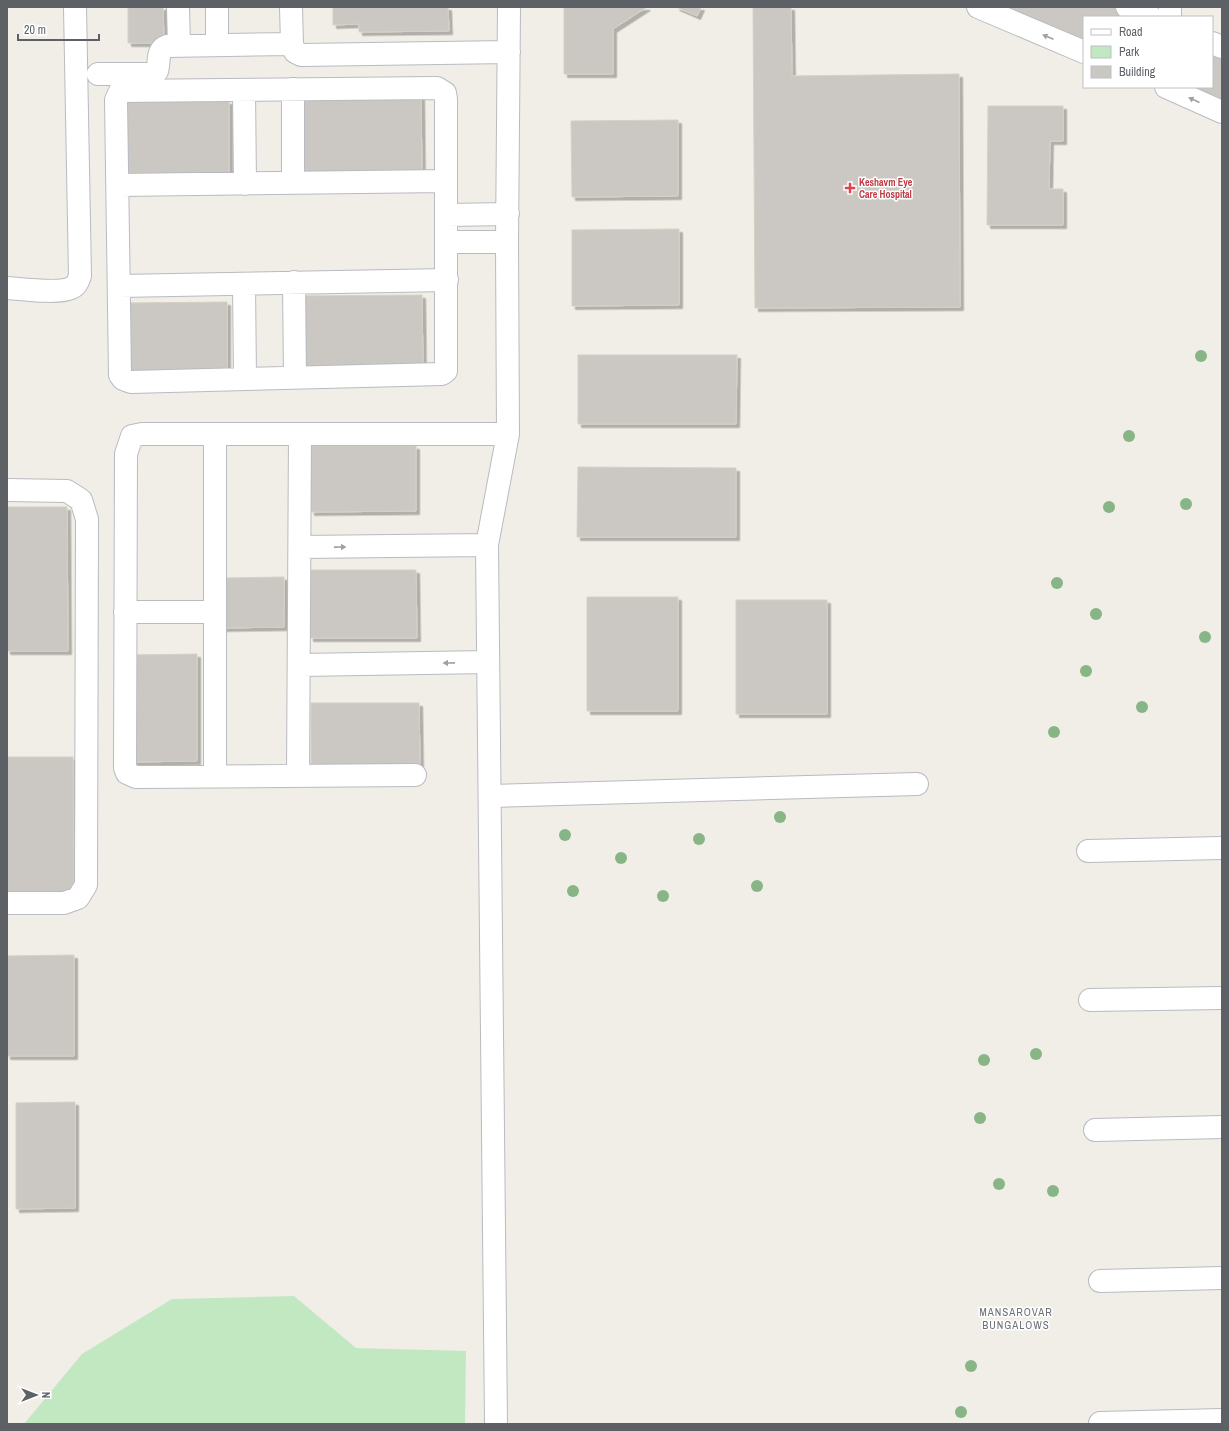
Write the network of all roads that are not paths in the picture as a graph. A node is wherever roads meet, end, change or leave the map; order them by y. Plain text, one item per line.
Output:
1 (75, 7) edge
2 (178, 7) edge
3 (217, 7) edge
4 (291, 7) edge
5 (510, 7) edge
6 (978, 7) edge
7 (1130, 8) edge
8 (1149, 16) edge
9 (292, 44) junction
10 (217, 45) junction
11 (179, 46) junction
12 (509, 52) junction
13 (1083, 52) edge
14 (98, 74) dead end
15 (1168, 88) edge
16 (293, 89) junction
17 (244, 90) junction
18 (1222, 112) edge
19 (446, 181) junction
20 (293, 183) junction
21 (245, 184) junction
22 (118, 185) junction
23 (508, 214) junction
24 (446, 215) junction
25 (446, 242) junction
26 (507, 242) junction
27 (447, 280) junction
28 (294, 282) junction
29 (244, 284) junction
30 (119, 286) junction
31 (7, 288) edge
32 (295, 377) junction
33 (245, 379) junction
34 (300, 434) junction
35 (508, 434) junction
36 (215, 435) junction
37 (7, 490) edge
38 (486, 545) junction
39 (301, 547) junction
40 (126, 612) junction
41 (215, 612) junction
42 (488, 662) junction
43 (300, 665) junction
44 (414, 775) dead end
45 (216, 776) junction
46 (298, 776) junction
47 (917, 784) dead end
48 (490, 796) junction
49 (1222, 848) edge
50 (1088, 851) dead end
51 (7, 903) edge
52 (1222, 998) edge
53 (1090, 1000) dead end
54 (1222, 1127) edge
55 (1095, 1130) dead end
56 (1222, 1278) edge
57 (1100, 1281) dead end
58 (1222, 1420) edge
59 (1100, 1423) edge
60 (496, 1424) edge

1 - 31 street
2 - 11 street
3 - 10 street
4 - 9 street
5 - 12 street
13 -> 6 street
7 - 8 street
9 - 10 street
9 - 12 street
10 - 11 street
11 - 14 street
12 - 23 street
18 -> 15 street
16 - 17 street
16 - 19 street
16 - 20 street
17 - 21 street
17 - 22 street
19 - 20 street
19 - 24 street
20 - 21 street
21 - 22 street
22 - 30 street
23 - 24 street
23 - 26 street
24 - 25 street
25 - 26 street
25 - 27 street
26 - 35 street
27 - 28 street
27 - 32 street
28 - 29 street
28 - 32 street
29 - 30 street
29 - 33 street
30 - 33 street
32 - 33 street
34 - 35 street
34 - 36 street
34 - 39 street
35 - 38 street
36 - 40 street
36 - 41 street
37 - 51 street
39 -> 38 street
38 - 42 street
39 - 43 street
40 - 41 street
40 - 45 street
41 - 45 street
42 -> 43 street
42 - 48 street
43 - 46 street
44 - 46 street
45 - 46 street
47 - 48 street
48 - 60 street
49 - 50 street
52 - 53 street
54 - 55 street
56 - 57 street
58 - 59 street

